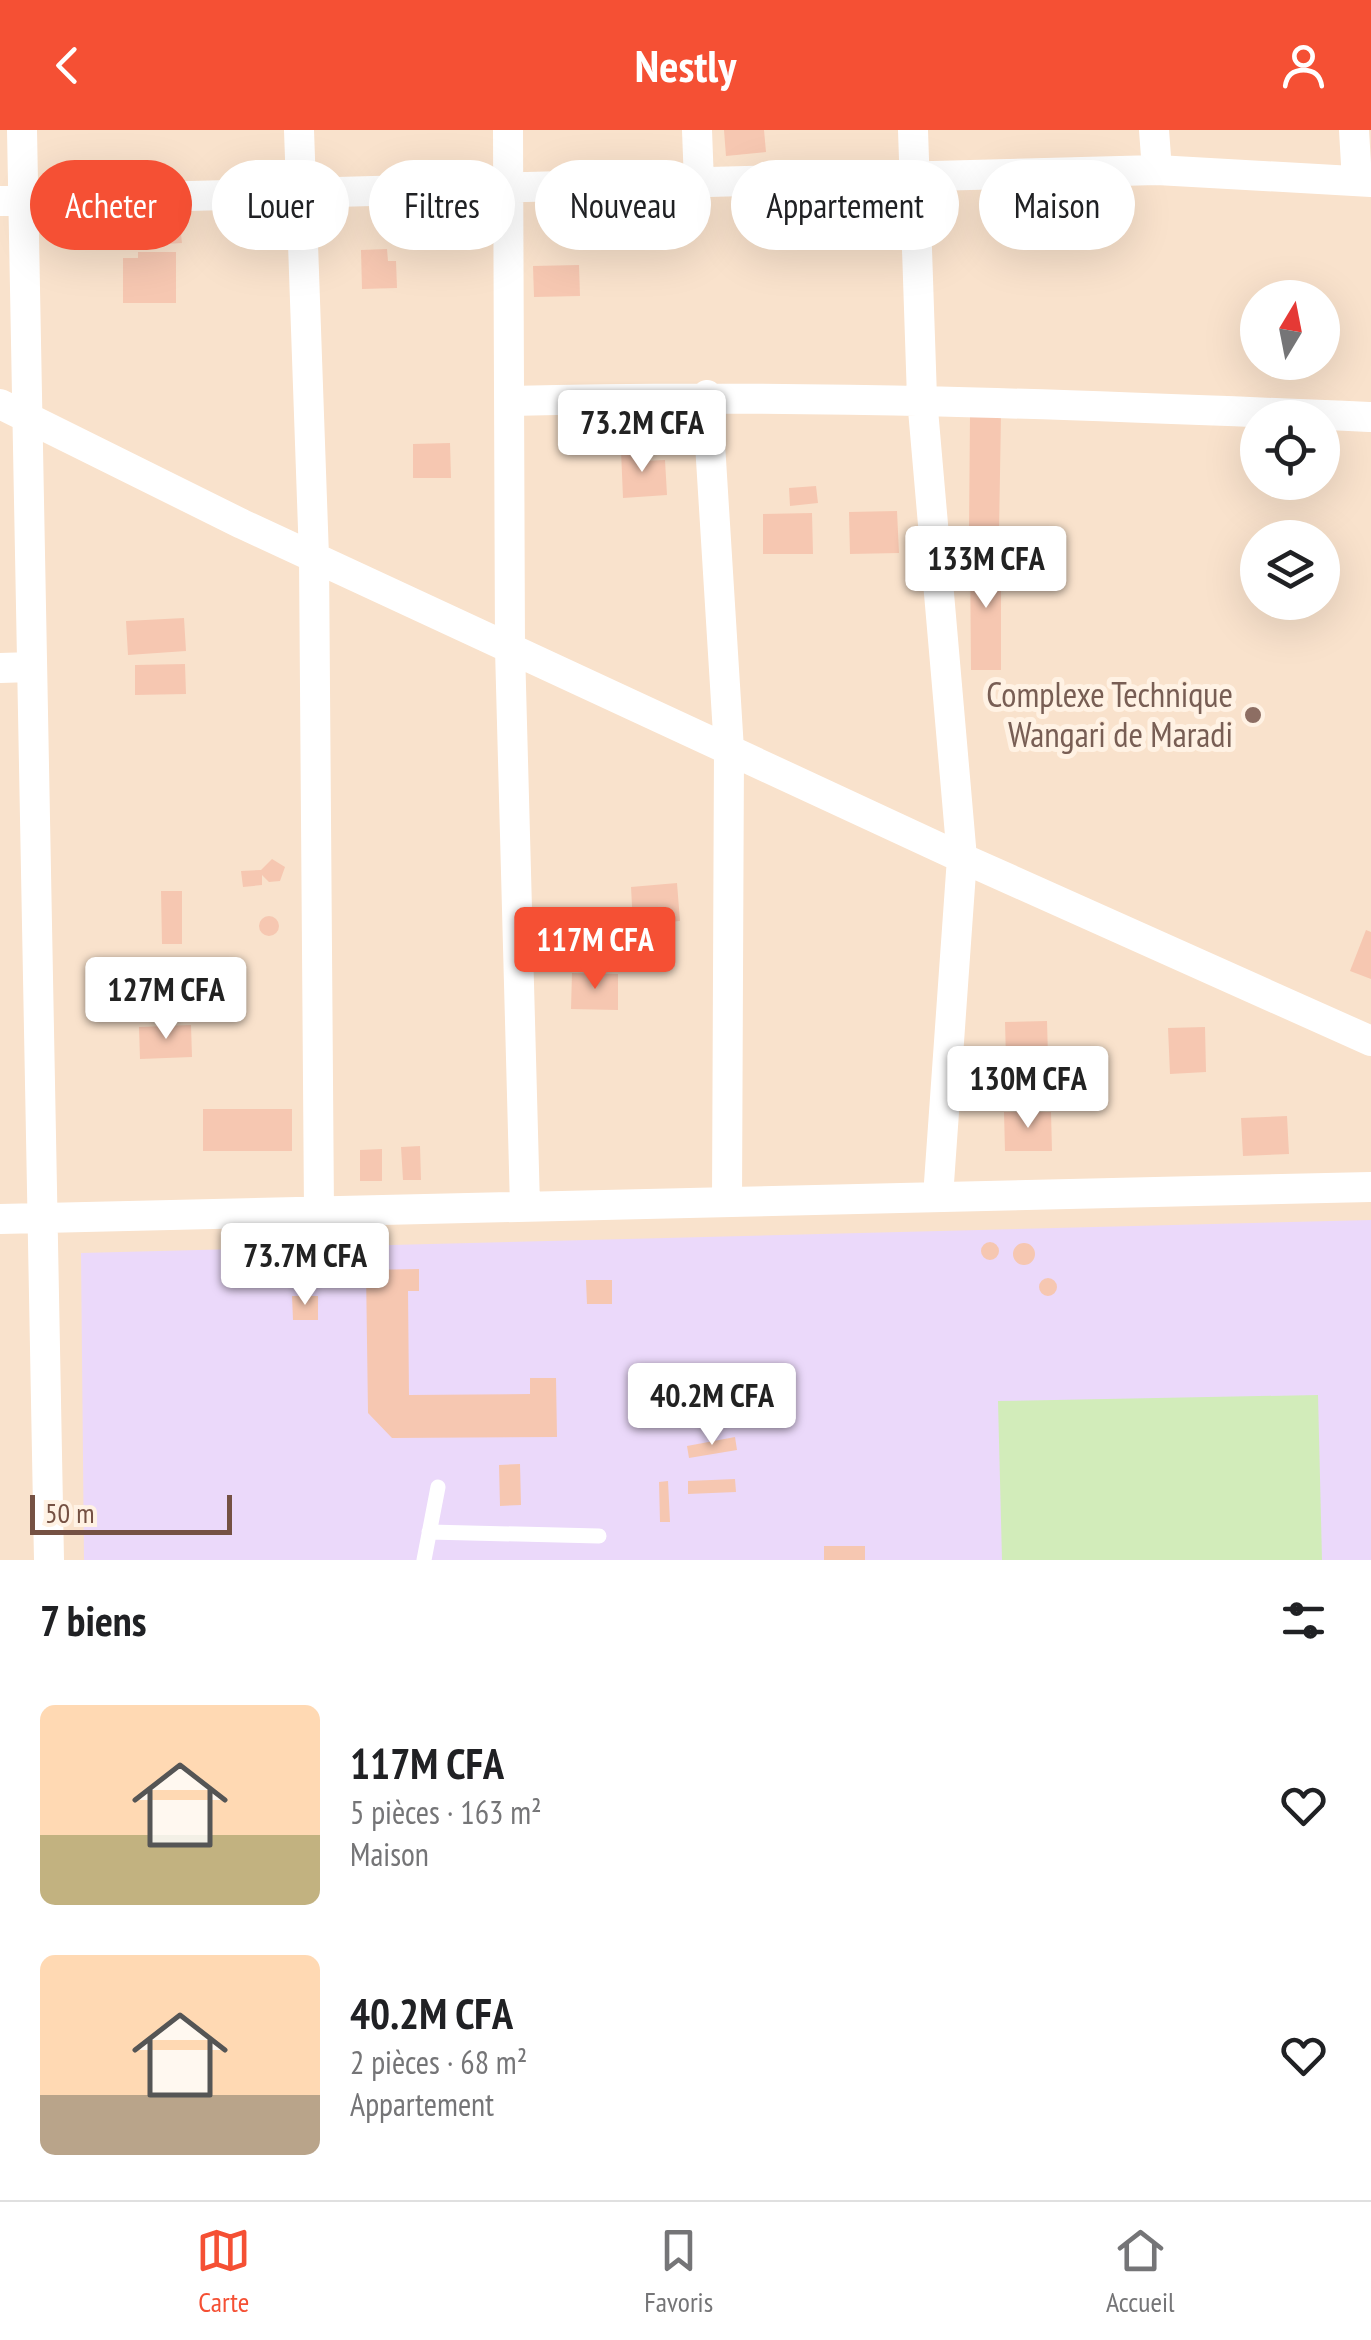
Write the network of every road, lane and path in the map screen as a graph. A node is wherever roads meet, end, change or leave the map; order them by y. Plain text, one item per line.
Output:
1 (22, 130) edge
2 (299, 130) edge
3 (508, 130) edge
4 (698, 130) edge
5 (913, 130) edge
6 (1154, 130) edge
7 (1354, 130) edge
8 (299, 160) edge
9 (508, 160) edge
10 (699, 160) edge
11 (914, 160) edge
12 (1157, 170) junction
13 (959, 175) edge
14 (1364, 181) edge
15 (212, 195) edge
16 (12, 201) edge
17 (301, 250) edge
18 (509, 250) edge
19 (917, 250) edge
20 (707, 396) junction
21 (922, 398) junction
22 (510, 401) junction
23 (14, 410) edge
24 (1371, 417) edge
25 (314, 557) junction
26 (510, 648) junction
27 (32, 667) junction
28 (0, 668) edge
29 (729, 750) junction
30 (962, 858) junction
31 (1371, 1041) edge
32 (1371, 1186) edge
33 (938, 1197) junction
34 (727, 1202) junction
35 (525, 1207) junction
36 (319, 1212) junction
37 (43, 1218) junction
38 (0, 1219) edge
39 (438, 1487) dead end
40 (430, 1532) junction
41 (598, 1536) dead end
42 (49, 1560) edge
43 (424, 1560) edge

1 - 16 street
2 - 8 street
3 - 9 street
4 - 10 street
5 - 11 street
6 - 12 street
7 - 14 street
12 - 13 street
12 - 14 street
15 - 16 street
16 - 23 street
17 - 25 street
18 - 22 street
19 - 21 street
20 - 21 street
20 - 22 street
20 - 29 street
21 - 24 street
21 - 30 street
22 - 26 street
23 - 25 street
23 - 27 street
25 - 26 street
25 - 36 street
26 - 29 street
26 - 35 street
27 - 28 street
27 - 37 street
29 - 30 street
29 - 34 street
30 - 31 street
30 - 33 street
32 - 33 street
33 - 34 street
34 - 35 street
35 - 36 street
36 - 37 street
37 - 38 street
37 - 42 street
39 - 40 lane
40 - 41 lane
40 - 43 lane

